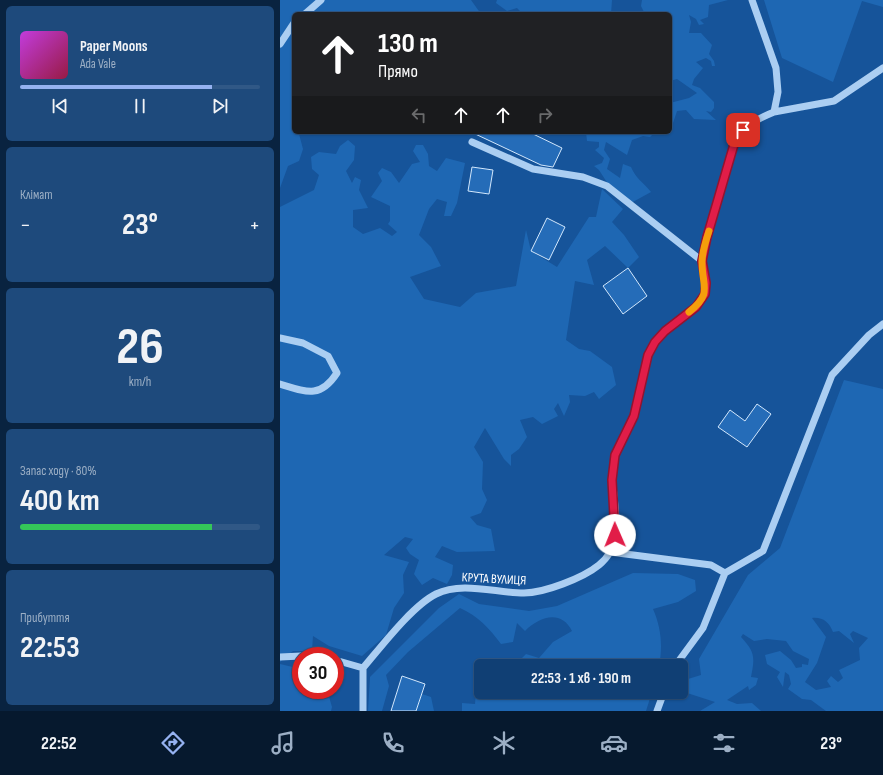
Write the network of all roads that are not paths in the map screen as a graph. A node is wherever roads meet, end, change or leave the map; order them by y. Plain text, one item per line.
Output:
1 (322, 0) edge
2 (752, 0) edge
3 (307, 12) edge
4 (292, 27) edge
5 (280, 44) edge
6 (883, 68) edge
7 (774, 112) junction
8 (472, 142) dead end
9 (702, 261) junction
10 (883, 324) edge
11 (280, 338) edge
12 (280, 384) edge
13 (610, 552) junction
14 (726, 573) junction
15 (292, 656) edge
16 (280, 657) edge
17 (680, 659) edge
18 (344, 663) edge
19 (363, 668) junction
20 (661, 699) edge
21 (363, 711) edge
22 (657, 711) edge

1 - 3 street
2 - 7 street
4 - 5 street
6 - 7 street
7 - 9 street
8 - 9 street
9 - 13 street, КРУТА ВУЛИЦЯ
10 - 14 street
11 - 12 street
13 - 14 street
13 - 19 street, КРУТА ВУЛИЦЯ
14 - 17 street
15 - 16 street
18 - 19 street
19 - 21 street
20 - 22 street

